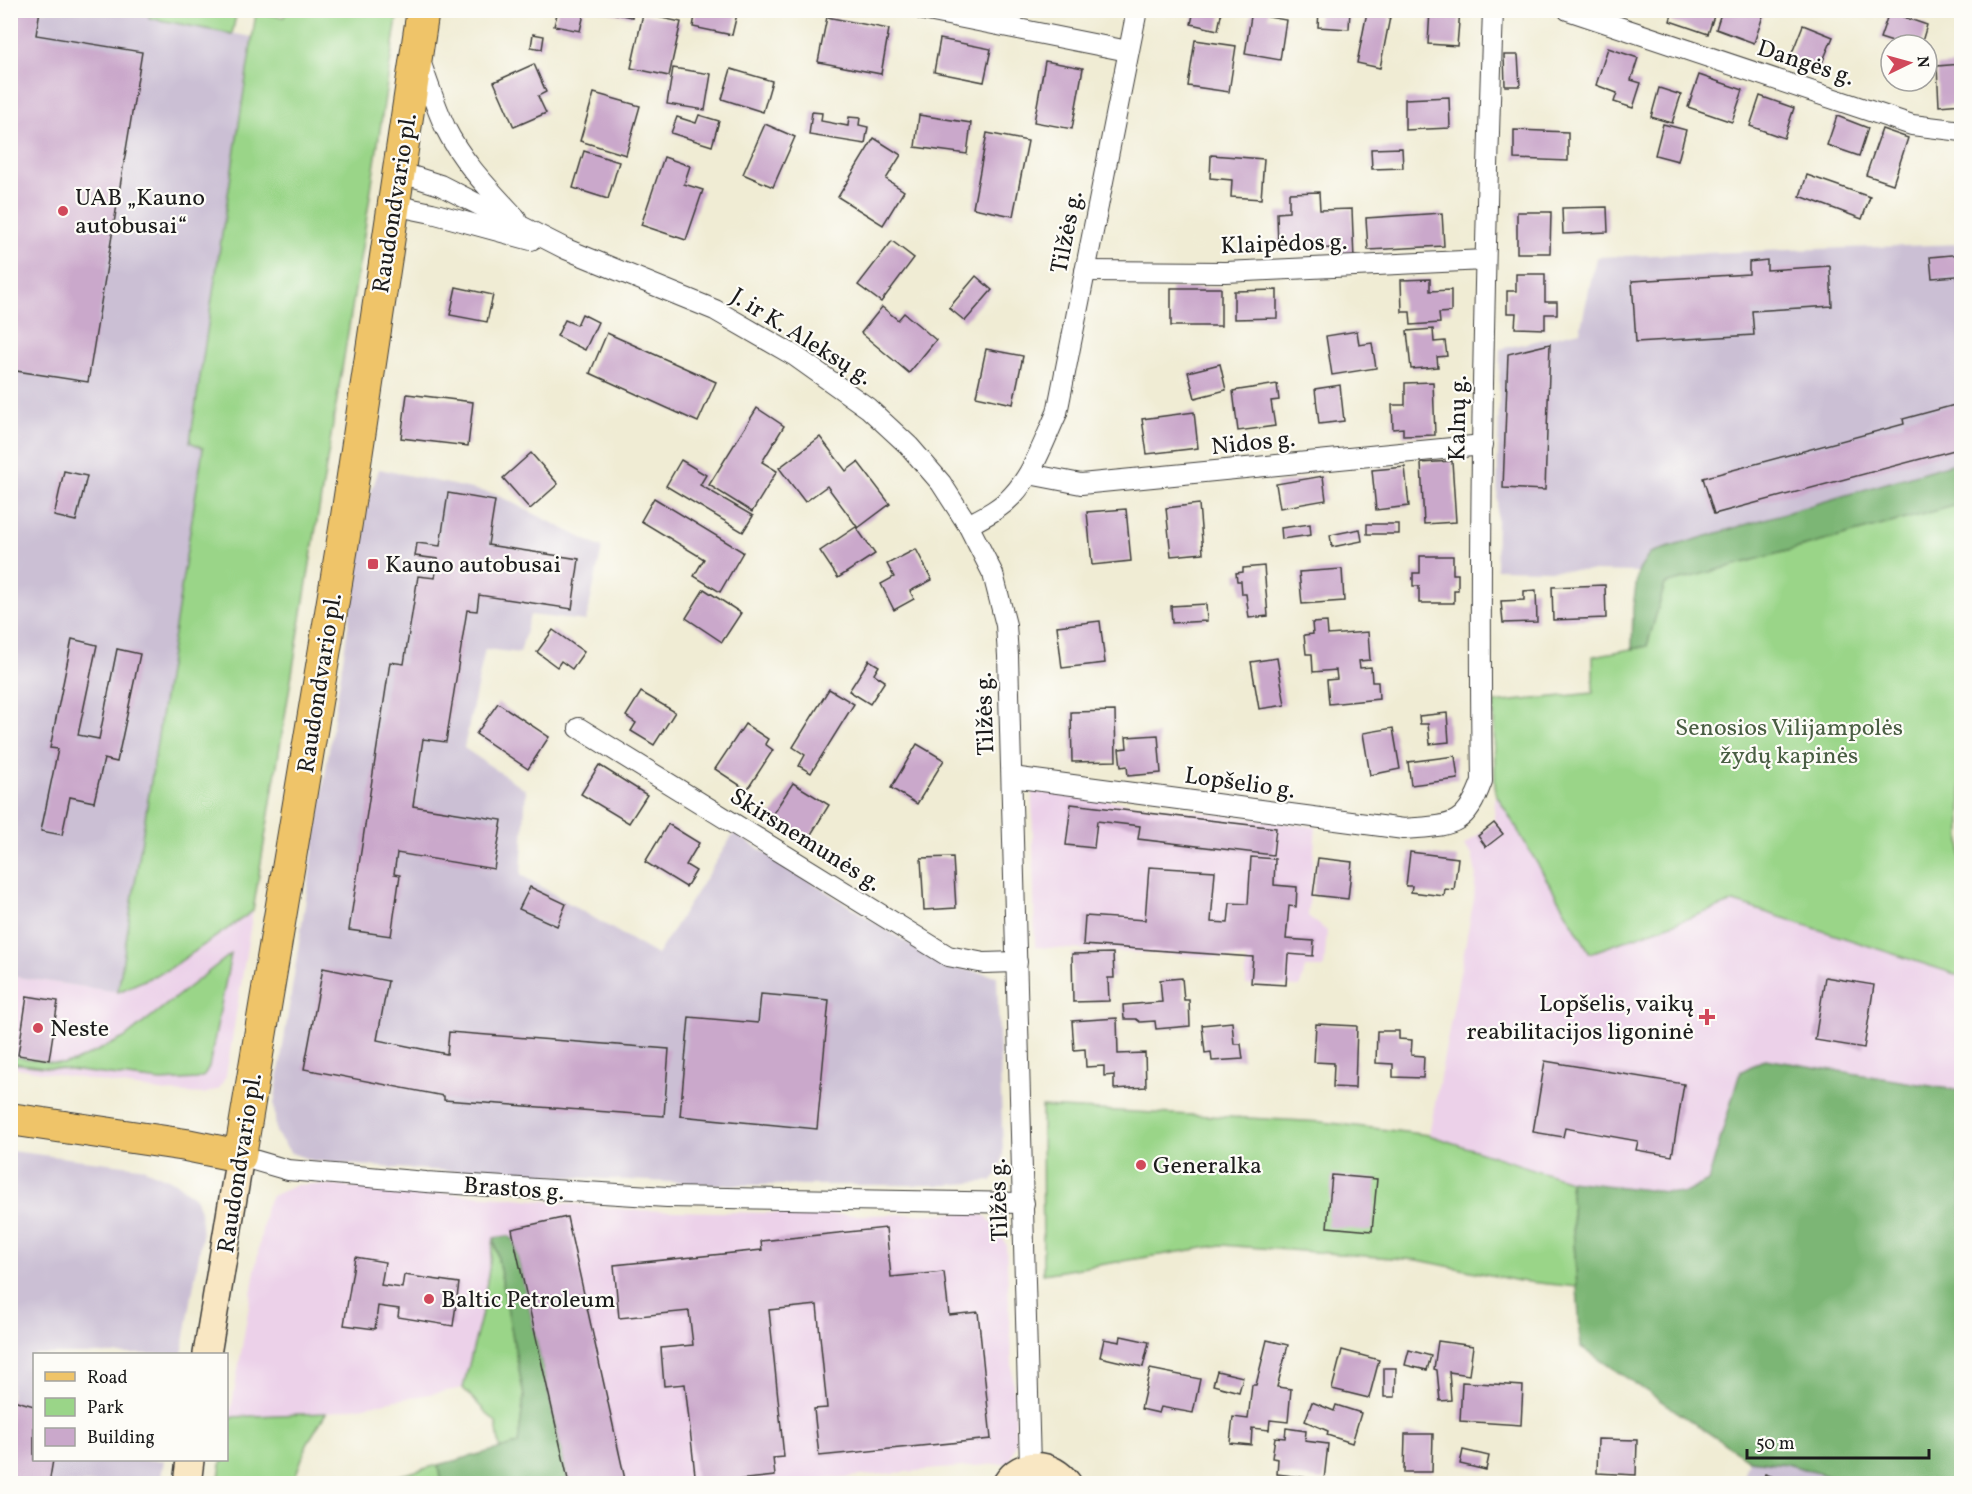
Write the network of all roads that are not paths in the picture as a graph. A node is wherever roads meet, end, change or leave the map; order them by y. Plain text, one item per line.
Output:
1 (423, 10) edge
2 (923, 10) edge
3 (1137, 10) edge
4 (1493, 10) edge
5 (1568, 10) edge
6 (1128, 51) junction
7 (417, 53) junction
8 (1962, 131) edge
9 (399, 172) junction
10 (393, 205) junction
11 (524, 226) junction
12 (566, 249) junction
13 (1485, 260) junction
14 (1084, 271) junction
15 (1483, 445) junction
16 (1029, 474) junction
17 (968, 525) junction
18 (579, 729) dead end
19 (1012, 777) junction
20 (1460, 819) joint
21 (1017, 962) junction
22 (10, 1119) edge
23 (240, 1156) junction
24 (1024, 1203) junction
25 (207, 1353) edge
26 (190, 1461) edge
27 (1030, 1466) junction
28 (187, 1484) edge
29 (1006, 1484) edge
30 (1068, 1484) edge

1 - 7 main road, Raudondvario pl.
2 - 6 street
3 - 6 street, Tilžės g.
4 - 13 street, Kalnų g.
5 - 8 street, Dangės g.
6 - 14 street, Tilžės g.
7 - 9 main road, Raudondvario pl.
7 - 11 street, J. ir K. Aleksų g.
9 - 10 main road, Raudondvario pl.
9 - 11 street, J. ir K. Aleksų g.
10 - 12 street, J. ir K. Aleksų g.
10 - 23 main road, Raudondvario pl.
11 - 12 street, J. ir K. Aleksų g.
12 - 17 street, J. ir K. Aleksų g.
13 - 14 street, Klaipėdos g.
13 - 15 street, Kalnų g.
14 - 16 street, Tilžės g.
15 - 16 street, Nidos g.
15 - 20 street, Kalnų g.
16 - 17 street, Tilžės g.
17 - 19 street, Tilžės g.
18 - 21 street, Skirsnemunės g.
19 - 20 street, Lopšelio g.
19 - 21 street, Tilžės g.
21 - 24 street, Tilžės g.
22 - 23 main road, Brastos g.
23 - 24 street, Brastos g.
23 - 25 main road, Raudondvario pl.
24 - 27 street, Tilžės g.
26 - 28 main road
27 - 29 main road
27 - 30 main road

